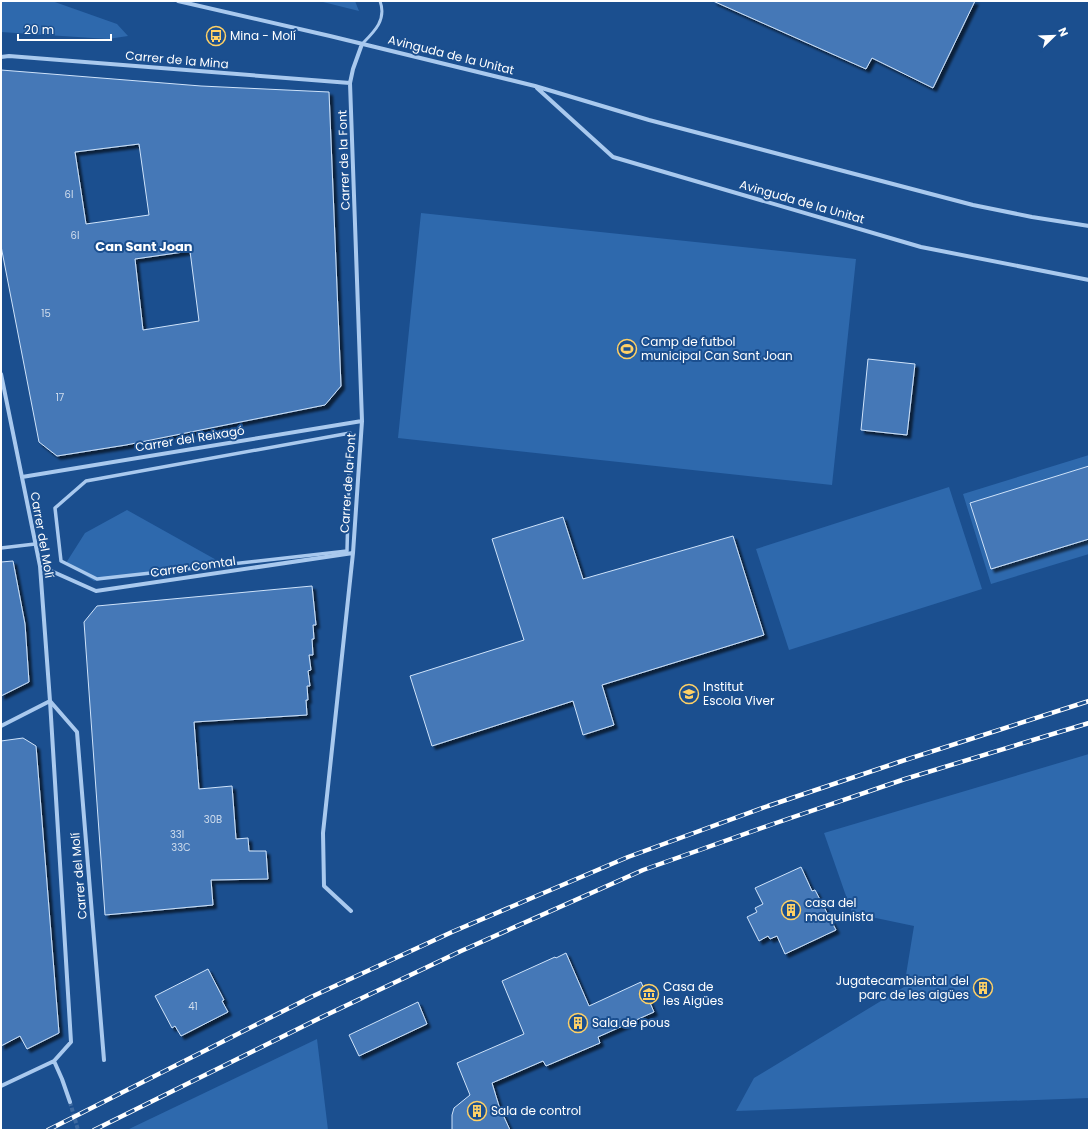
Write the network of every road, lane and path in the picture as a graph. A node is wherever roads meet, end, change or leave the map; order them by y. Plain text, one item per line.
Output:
1 (178, 1) edge
2 (380, 1) edge
3 (362, 44) junction
4 (1, 57) edge
5 (350, 83) junction
6 (535, 86) junction
7 (1089, 226) edge
8 (1089, 280) edge
9 (1, 374) edge
10 (362, 421) junction
11 (350, 433) joint
12 (22, 477) junction
13 (35, 544) junction
14 (1, 548) edge
15 (354, 553) junction
16 (40, 566) junction
17 (50, 701) junction
18 (1, 726) edge
19 (351, 911) dead end
20 (104, 1060) dead end
21 (54, 1062) junction
22 (1, 1086) edge
23 (70, 1102) tunnel mouth

1 - 3 street, Avinguda de la Unitat
2 - 3 lane
3 - 5 street, Carrer de la Font
3 - 6 street, Avinguda de la Unitat
4 - 5 street, Carrer de la Mina
5 - 10 street, Carrer de la Font
6 - 7 street, Avinguda de la Unitat
6 - 8 street, Avinguda de la Unitat
9 - 12 street, Carrer del Molí
10 - 12 street, Carrer del Reixagó
10 - 15 street, Carrer de la Font
11 - 11 street
12 - 13 street, Carrer del Molí
13 - 14 street
13 - 16 street, Carrer del Molí
15 - 16 street, Carrer Comtal
15 - 19 street, Carrer de la Font
16 - 17 street, Carrer del Molí
17 - 18 street
17 - 20 street, Carrer del Molí
17 - 21 street, Carrer del Molí
21 - 22 street
21 - 23 street

